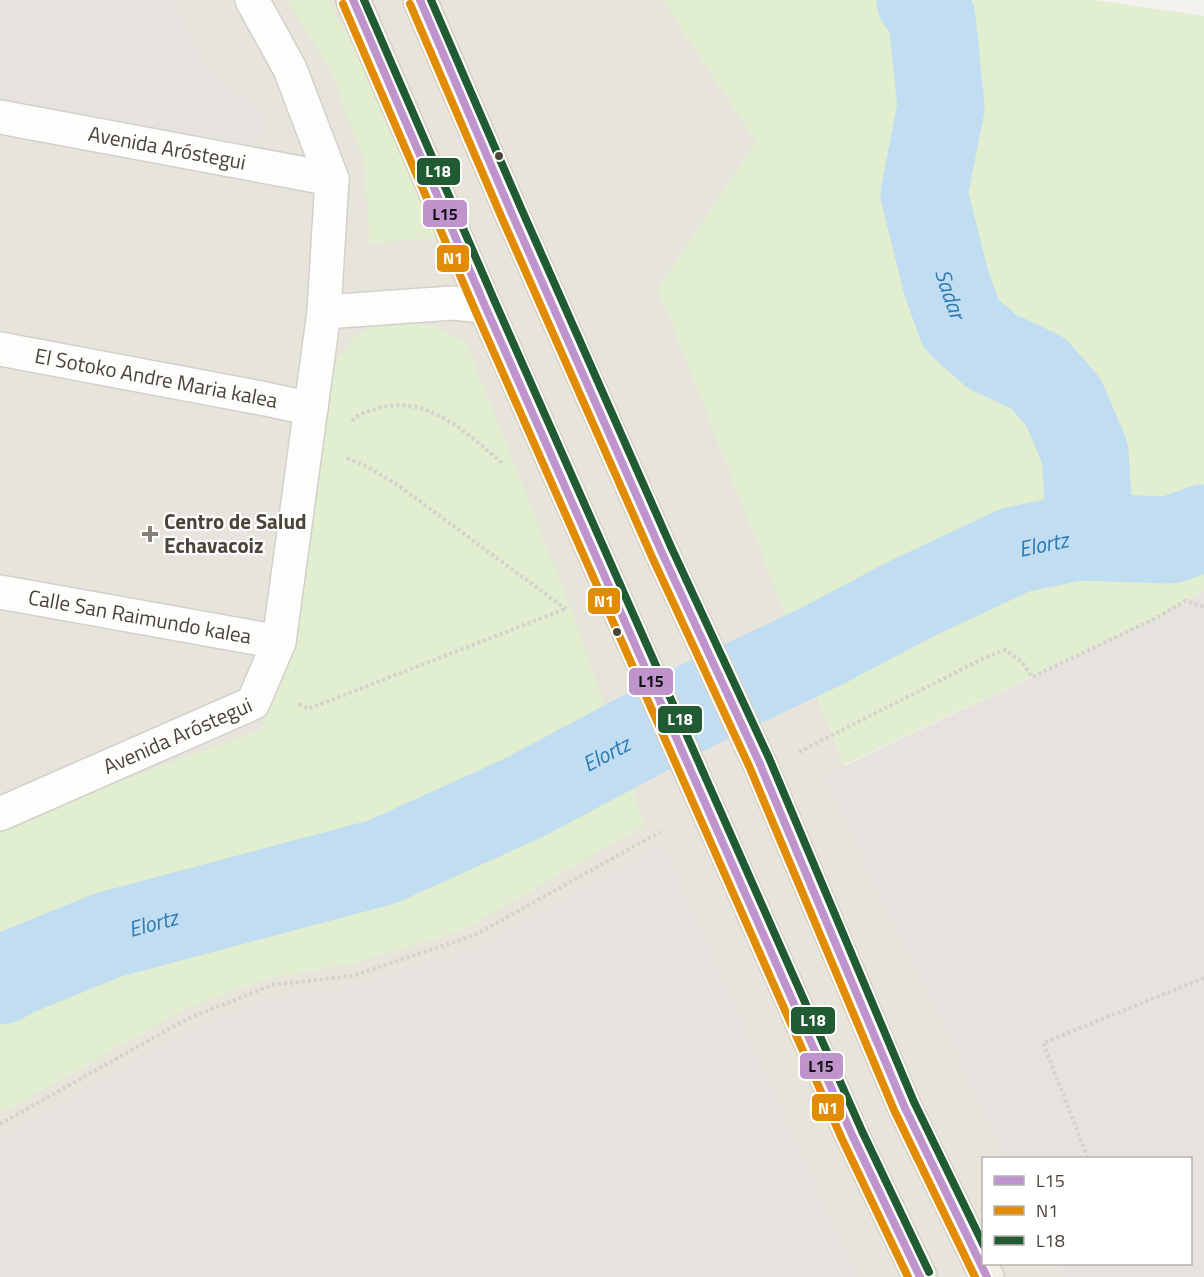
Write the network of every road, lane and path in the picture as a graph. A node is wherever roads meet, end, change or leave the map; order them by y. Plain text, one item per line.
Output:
1 (252, 0) edge
2 (353, 0) edge
3 (420, 0) edge
4 (0, 117) edge
5 (332, 179) junction
6 (485, 306) junction
7 (324, 312) junction
8 (0, 349) edge
9 (311, 409) junction
10 (350, 423) dead end
11 (338, 454) dead end
12 (502, 463) dead end
13 (0, 592) edge
14 (1204, 606) edge
15 (279, 642) junction
16 (297, 703) dead end
17 (797, 753) dead end
18 (0, 814) edge
19 (660, 832) dead end
20 (1204, 978) edge
21 (0, 1124) edge
22 (1088, 1157) edge
23 (920, 1277) edge
24 (987, 1277) edge

1 - 5 street, Avenida Aróstegui
2 - 6 main road
3 - 24 main road
4 - 5 street, Avenida Aróstegui
5 - 7 street, Avenida Aróstegui
6 - 7 street
6 - 23 main road
7 - 9 street, Avenida Aróstegui
8 - 9 street, El Sotoko Andre Maria kalea
9 - 15 street, Avenida Aróstegui
10 - 12 path
11 - 16 path
13 - 15 street, Calle San Raimundo kalea
14 - 17 path
15 - 18 street, Avenida Aróstegui
19 - 21 path
20 - 22 path

